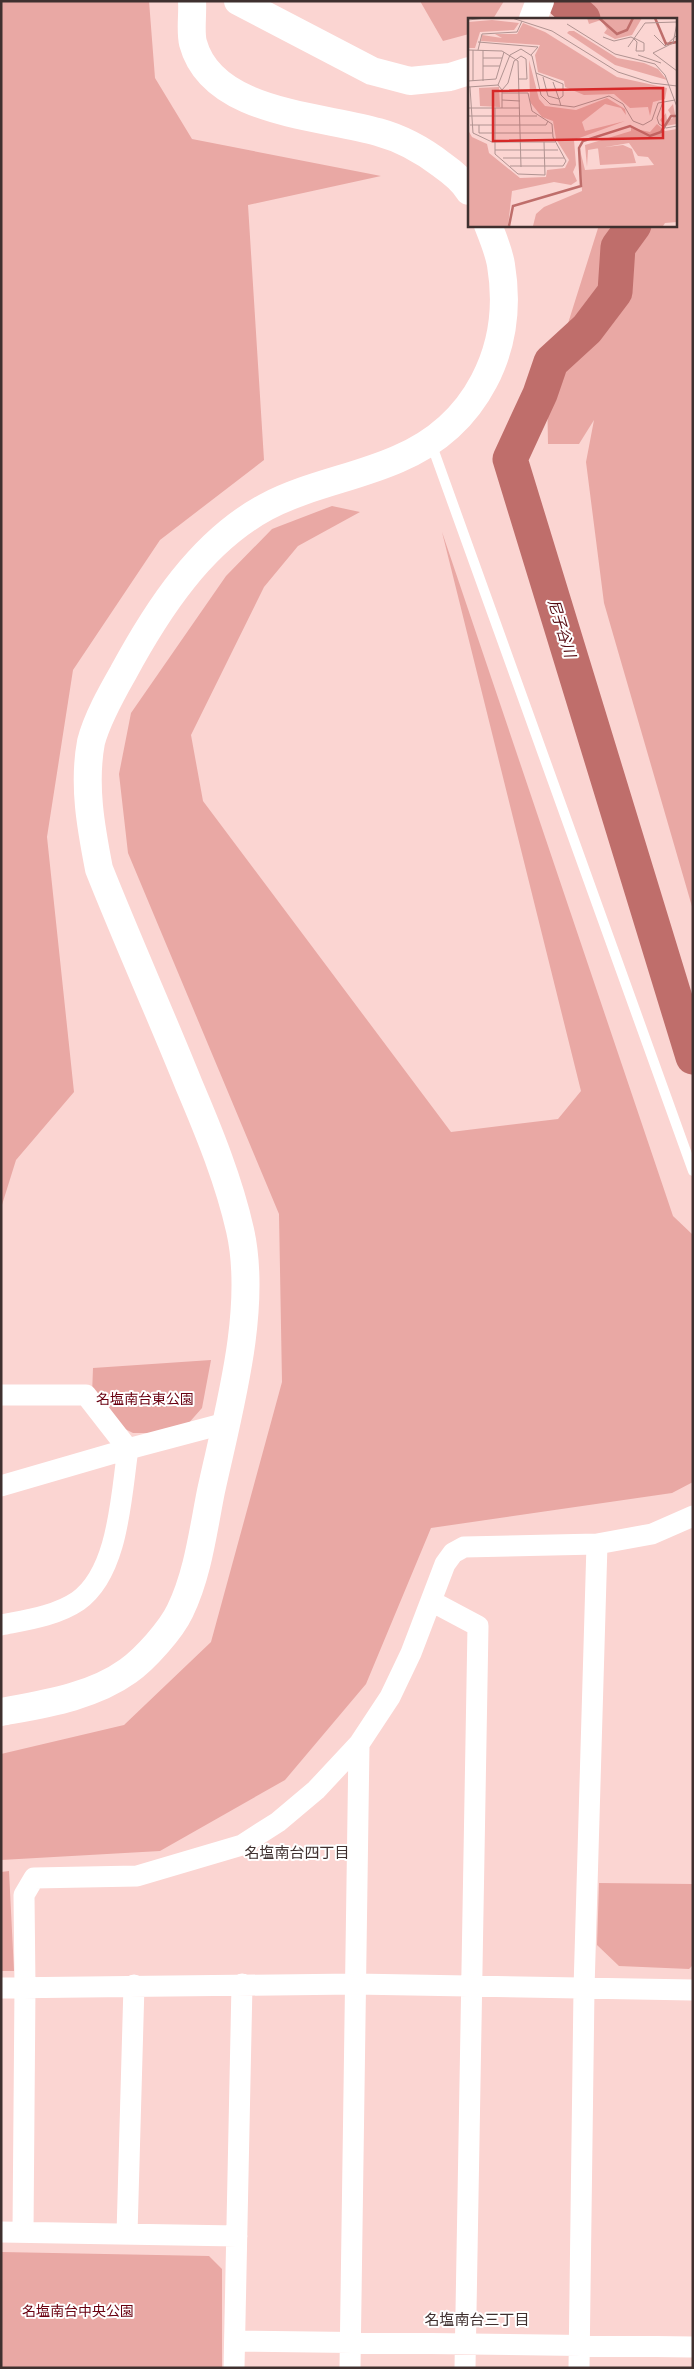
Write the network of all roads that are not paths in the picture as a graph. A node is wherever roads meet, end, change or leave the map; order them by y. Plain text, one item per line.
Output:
1 (192, 1) edge
2 (238, 1) edge
3 (540, 1) edge
4 (533, 18) edge
5 (468, 71) edge
6 (468, 190) edge
7 (488, 226) edge
8 (431, 442) junction
9 (693, 1171) edge
10 (1, 1395) edge
11 (226, 1423) junction
12 (128, 1449) junction
13 (1, 1486) edge
14 (693, 1516) edge
15 (597, 1544) junction
16 (431, 1601) junction
17 (1, 1625) edge
18 (1, 1712) edge
19 (359, 1744) junction
20 (242, 1984) junction
21 (354, 1984) junction
22 (134, 1986) junction
23 (25, 1987) junction
24 (472, 1987) junction
25 (1, 1988) edge
26 (584, 1989) junction
27 (693, 1990) edge
28 (1, 2232) edge
29 (23, 2232) junction
30 (128, 2234) junction
31 (237, 2236) junction
32 (235, 2341) junction
33 (350, 2342) junction
34 (466, 2343) junction
35 (579, 2345) junction
36 (693, 2347) edge
37 (234, 2368) edge
38 (350, 2368) edge
39 (465, 2368) edge
40 (579, 2368) edge

1 - 6 main road
2 - 5 main road
3 - 4 main road
7 - 8 main road
8 - 9 lane
8 - 11 main road
10 - 12 street
11 - 12 street
11 - 18 main road
12 - 13 street
12 - 17 street
14 - 15 street
15 - 16 street
15 - 26 street
16 - 19 street
16 - 24 street
19 - 21 street
19 - 23 street
20 - 21 street
20 - 22 street
20 - 31 street
21 - 24 street
21 - 33 street
22 - 23 street
22 - 30 street
23 - 25 street
23 - 29 street
24 - 26 street
24 - 34 street
26 - 27 street
26 - 35 street
28 - 29 street
29 - 30 street
30 - 31 street
31 - 32 street
32 - 33 street
32 - 37 street
33 - 34 street
33 - 38 street
34 - 35 street
34 - 39 street
35 - 36 street
35 - 40 street

